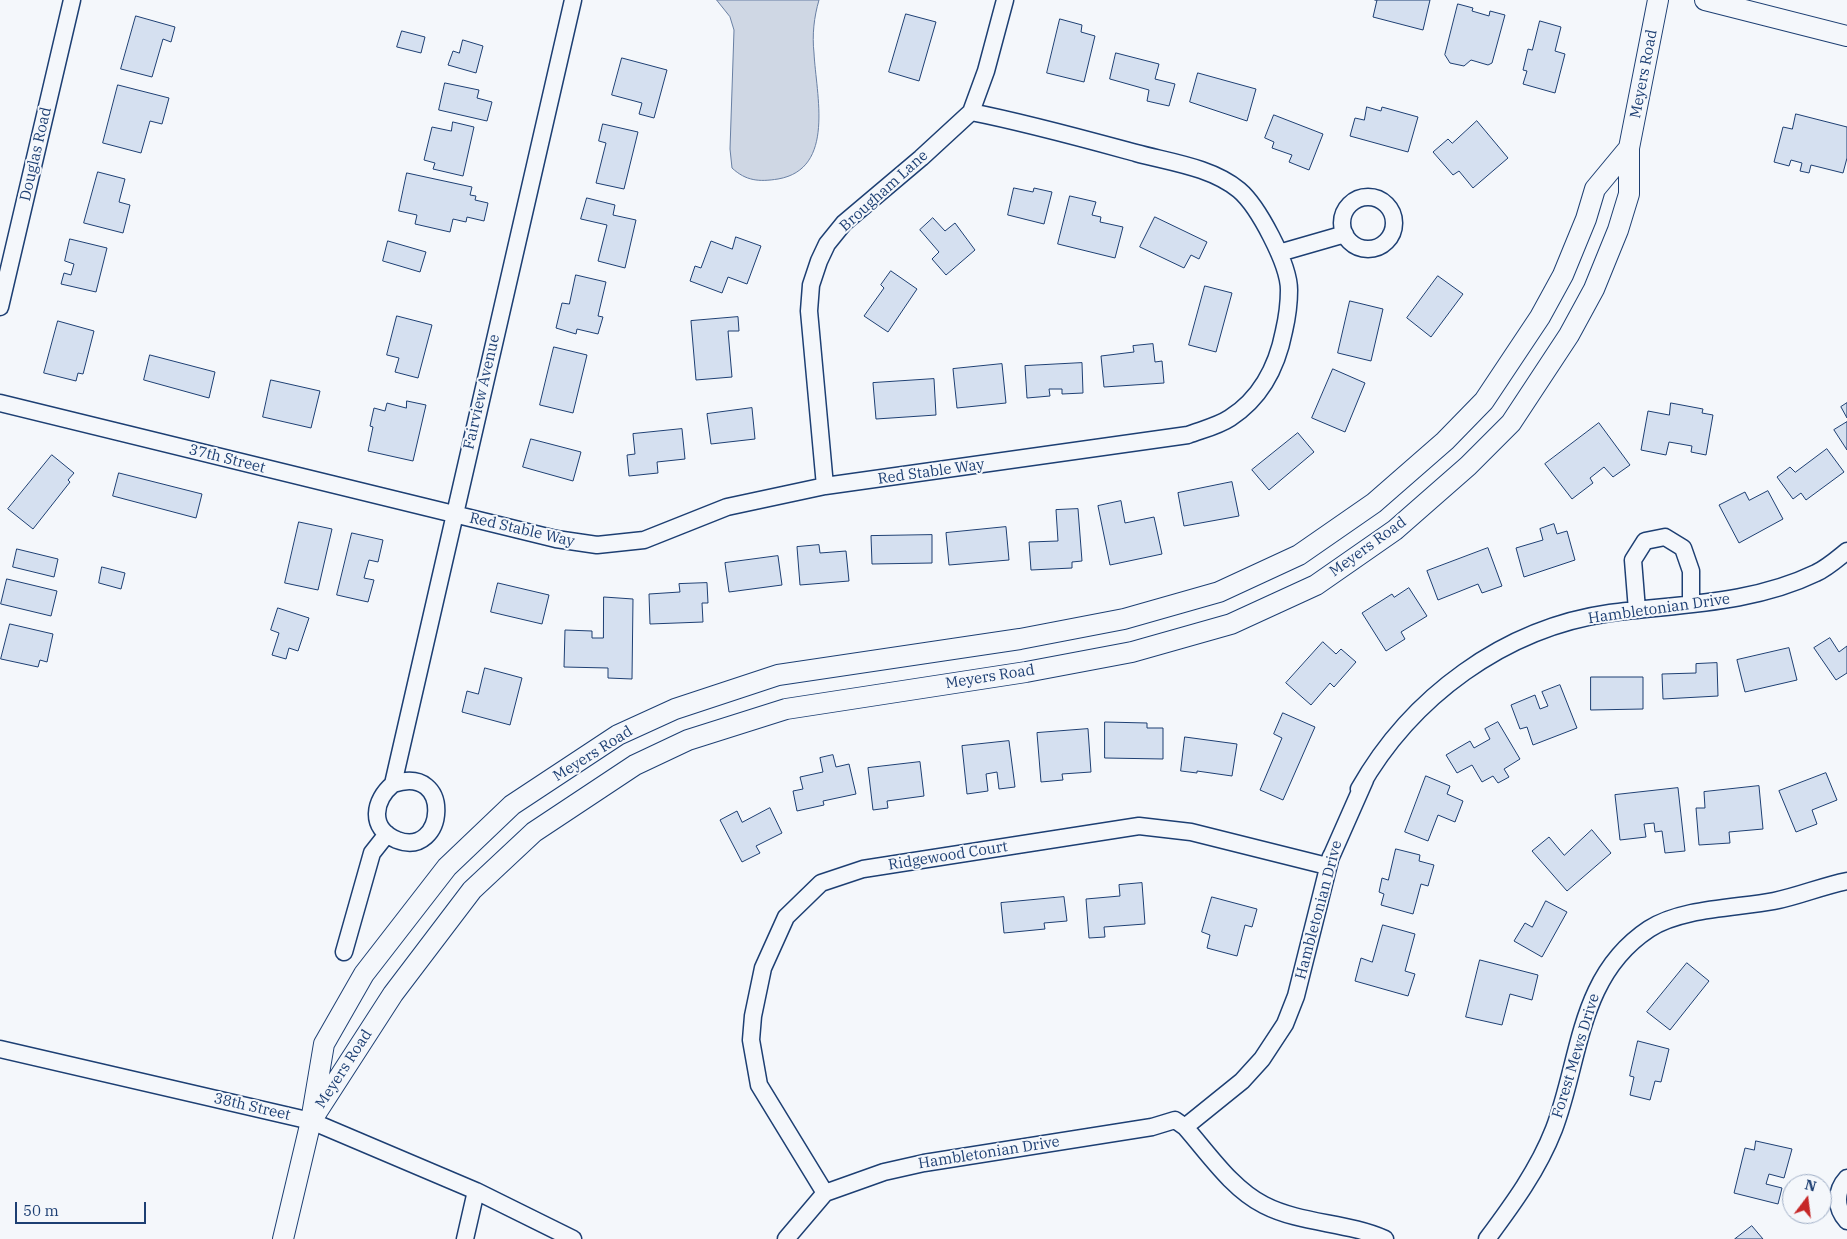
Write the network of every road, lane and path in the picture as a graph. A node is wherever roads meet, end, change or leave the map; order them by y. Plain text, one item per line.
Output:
1 (72, 0) edge
2 (573, 0) edge
3 (1005, 0) edge
4 (1658, 0) edge
5 (1705, 0) edge
6 (1847, 36) edge
7 (971, 112) junction
8 (1629, 148) junction
9 (1345, 234) dead end
10 (1278, 254) junction
11 (0, 308) edge
12 (0, 403) edge
13 (826, 486) junction
14 (454, 515) junction
15 (1847, 552) edge
16 (1691, 604) junction
17 (1637, 610) junction
18 (393, 784) junction
19 (387, 834) junction
20 (1328, 866) junction
21 (1847, 881) edge
22 (344, 952) dead end
23 (0, 1049) edge
24 (311, 1120) junction
25 (1185, 1127) junction
26 (1847, 1178) edge
27 (476, 1191) junction
28 (825, 1193) junction
29 (1847, 1221) edge
30 (283, 1239) edge
31 (465, 1239) edge
32 (573, 1239) edge
33 (786, 1239) edge
34 (1385, 1239) edge
35 (1487, 1239) edge

1 - 11 street, Douglas Road
2 - 14 street, Fairview Avenue
3 - 7 street, Brougham Lane
4 - 8 street, Meyers Road
5 - 6 street
7 - 10 street, Red Stable Way
7 - 13 street, Brougham Lane
8 - 24 street, Meyers Road
8 - 24 street, Meyers Road
9 - 10 street
10 - 13 street, Red Stable Way
12 - 14 street, 37th Street
13 - 14 street, Red Stable Way
14 - 18 street, Fairview Avenue
15 - 16 street, Hambletonian Drive
16 - 17 street, Hambletonian Drive
16 - 17 street
17 - 20 street, Hambletonian Drive
18 - 19 street, Fairview Avenue
18 - 19 street
19 - 22 street
20 - 25 street, Hambletonian Drive
20 - 28 street, Ridgewood Court
21 - 35 street, Forest Mews Drive
23 - 24 street, 38th Street
24 - 27 street, 38th Street
24 - 30 street
25 - 28 street, Hambletonian Drive
25 - 34 street
26 - 29 street
27 - 31 street
27 - 32 street, 38th Street
28 - 33 street

